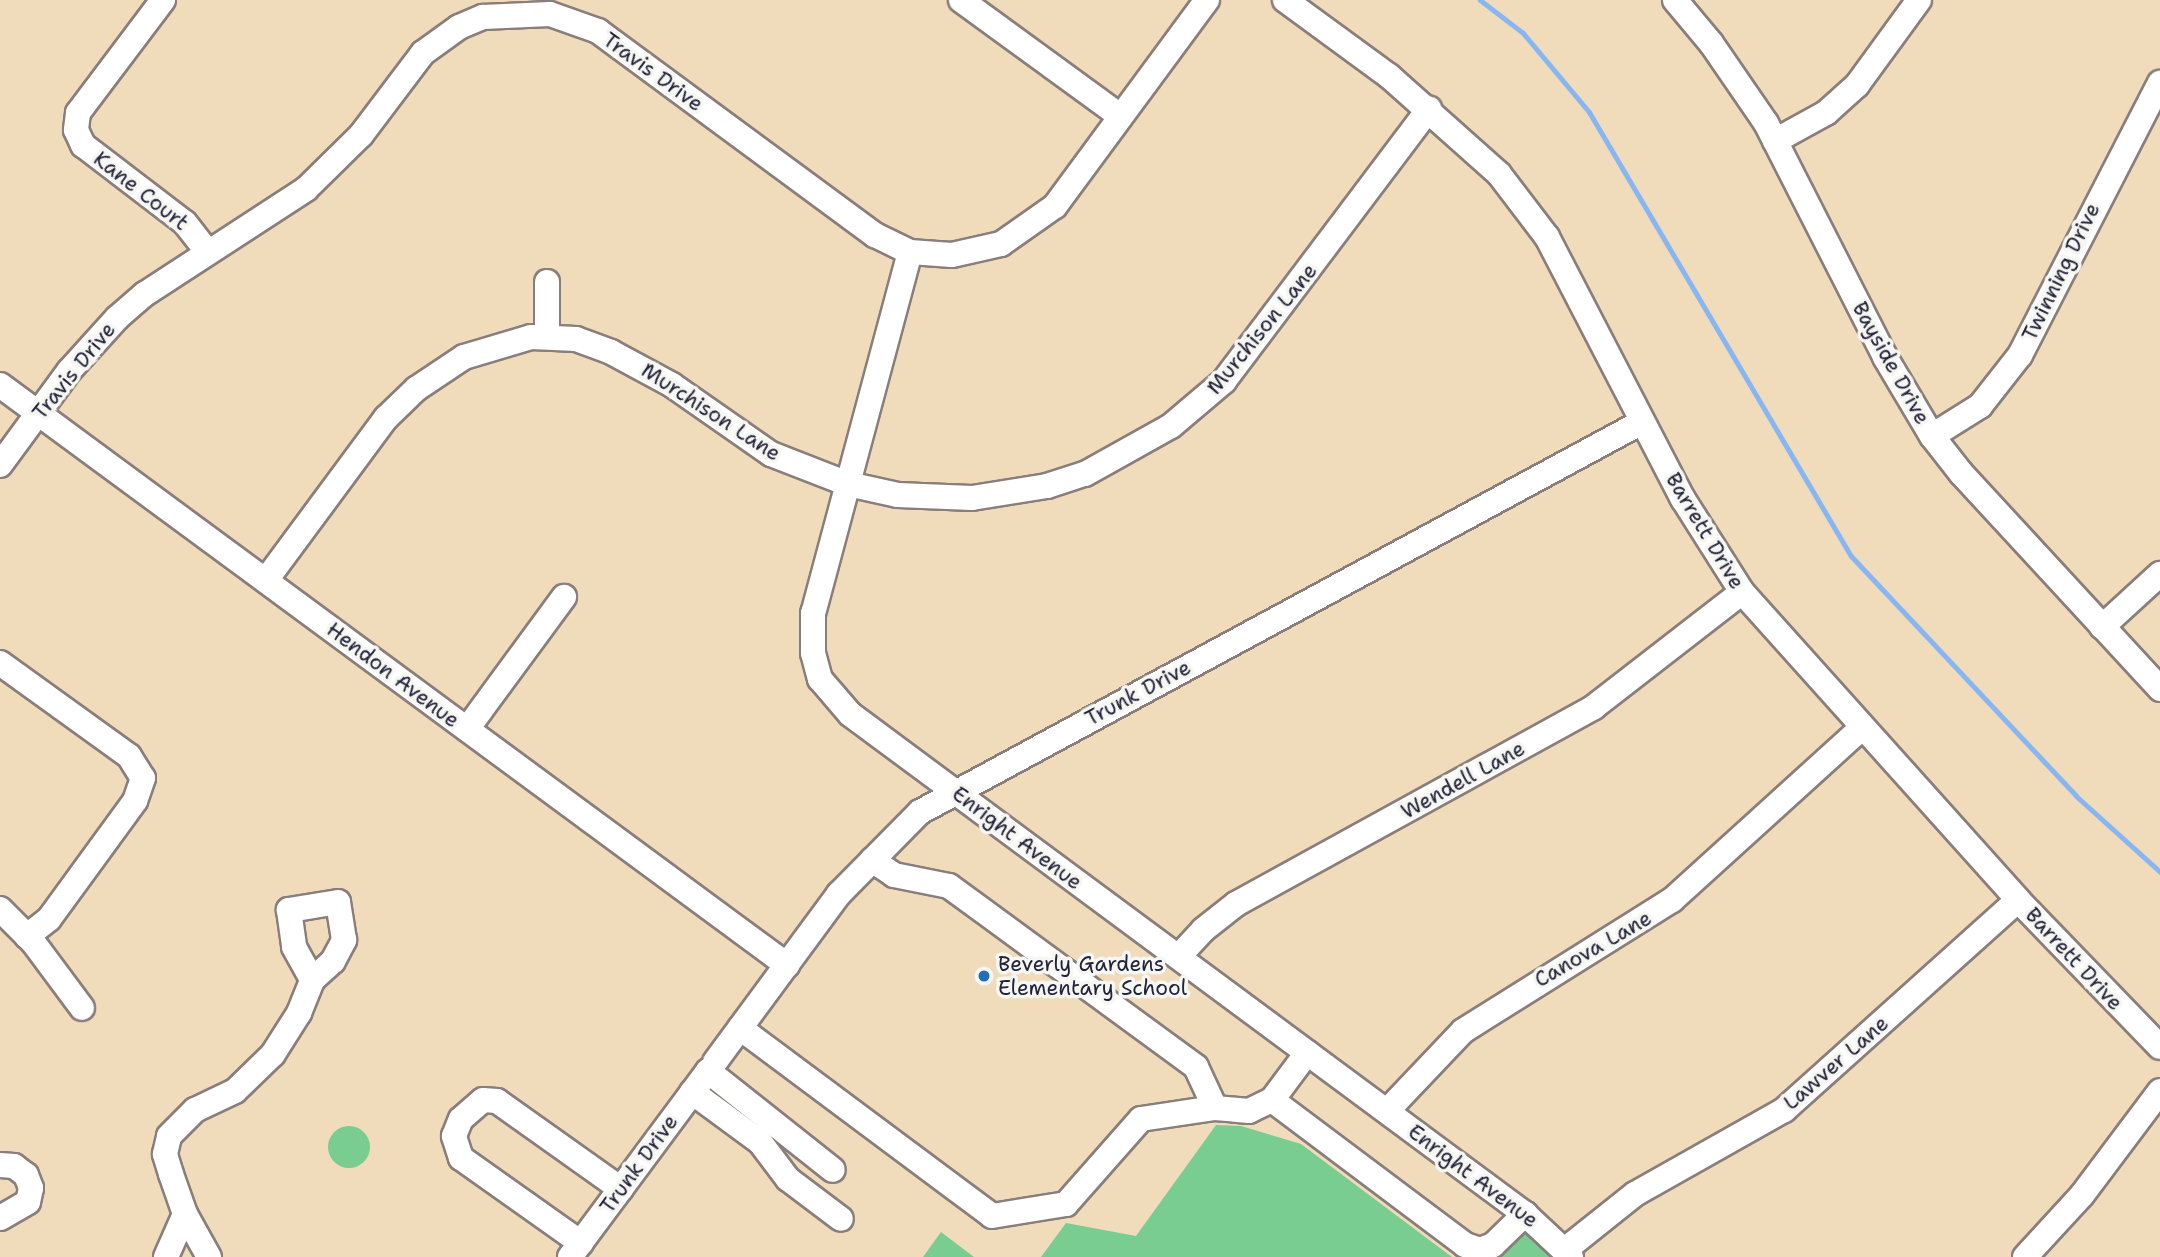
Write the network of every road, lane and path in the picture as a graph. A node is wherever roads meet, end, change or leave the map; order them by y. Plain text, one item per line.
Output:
1 (163, 0) edge
2 (961, 0) edge
3 (1207, 0) edge
4 (1285, 0) edge
5 (1675, 0) edge
6 (1919, 0) edge
7 (2160, 83) edge
8 (1429, 108) junction
9 (1120, 116) junction
10 (1775, 141) junction
11 (208, 252) junction
12 (911, 252) junction
13 (547, 282) dead end
14 (547, 336) junction
15 (0, 385) edge
16 (37, 414) junction
17 (1642, 422) junction
18 (1932, 436) junction
19 (0, 466) edge
20 (848, 484) junction
21 (2160, 573) edge
22 (266, 580) junction
23 (1742, 592) junction
24 (564, 597) dead end
25 (2102, 627) junction
26 (0, 663) edge
27 (2160, 689) edge
28 (1862, 728) junction
29 (467, 729) junction
30 (955, 791) junction
31 (872, 860) junction
32 (2018, 900) junction
33 (0, 909) edge
34 (27, 936) junction
35 (1179, 957) junction
36 (788, 965) junction
37 (312, 980) dead end
38 (82, 1008) dead end
39 (740, 1027) junction
40 (2160, 1047) edge
41 (1307, 1053) junction
42 (711, 1066) junction
43 (2160, 1091) edge
44 (692, 1092) junction
45 (1272, 1100) junction
46 (1215, 1108) junction
47 (1387, 1111) junction
48 (794, 1140) junction
49 (0, 1165) edge
50 (777, 1165) junction
51 (833, 1170) dead end
52 (621, 1189) junction
53 (185, 1214) junction
54 (1525, 1214) junction
55 (0, 1218) edge
56 (841, 1219) dead end
57 (576, 1250) edge
58 (1568, 1253) edge
59 (166, 1257) edge
60 (209, 1257) edge
61 (2025, 1257) edge

1 - 11 street, Kane Court
2 - 9 street
3 - 9 street, Travis Drive
4 - 8 street, Barrett Drive
5 - 10 street, Bayside Drive
6 - 10 street
7 - 18 street, Twinning Drive
8 - 17 street, Barrett Drive
8 - 20 street, Murchison Lane
9 - 12 street, Travis Drive
10 - 18 street, Bayside Drive
11 - 12 street, Travis Drive
11 - 16 street, Travis Drive
12 - 20 street, Enright Avenue
13 - 14 street
14 - 20 street, Murchison Lane
14 - 22 street, Murchison Lane
15 - 16 street, Hendon Avenue
16 - 19 street, Travis Drive
16 - 22 street, Hendon Avenue
17 - 23 street, Barrett Drive
17 - 30 street, Trunk Drive
18 - 25 street, Bayside Drive
20 - 30 street, Enright Avenue
21 - 25 street
22 - 29 street, Hendon Avenue
23 - 28 street, Barrett Drive
23 - 35 street, Wendell Lane
24 - 29 street
25 - 27 street, Bayside Drive
26 - 34 street
28 - 32 street, Barrett Drive
28 - 47 street, Canova Lane
29 - 36 street, Hendon Avenue
30 - 31 street, Trunk Drive
30 - 35 street, Enright Avenue
31 - 36 street, Trunk Drive
31 - 46 street
32 - 40 street, Barrett Drive
32 - 58 street, Lawver Lane
33 - 34 street
34 - 38 street
35 - 41 street, Enright Avenue
36 - 39 street, Trunk Drive
37 - 53 street
39 - 42 street, Trunk Drive
39 - 46 street
41 - 45 street
41 - 47 street, Enright Avenue
42 - 44 street, Trunk Drive
42 - 48 street
43 - 61 street
44 - 50 street
44 - 52 street, Trunk Drive
45 - 46 street
45 - 54 street
47 - 54 street, Enright Avenue
48 - 50 street
48 - 51 street
49 - 55 street
50 - 56 street
52 - 57 street, Trunk Drive
52 - 57 street
53 - 59 street
53 - 60 street
54 - 58 street, Enright Avenue

